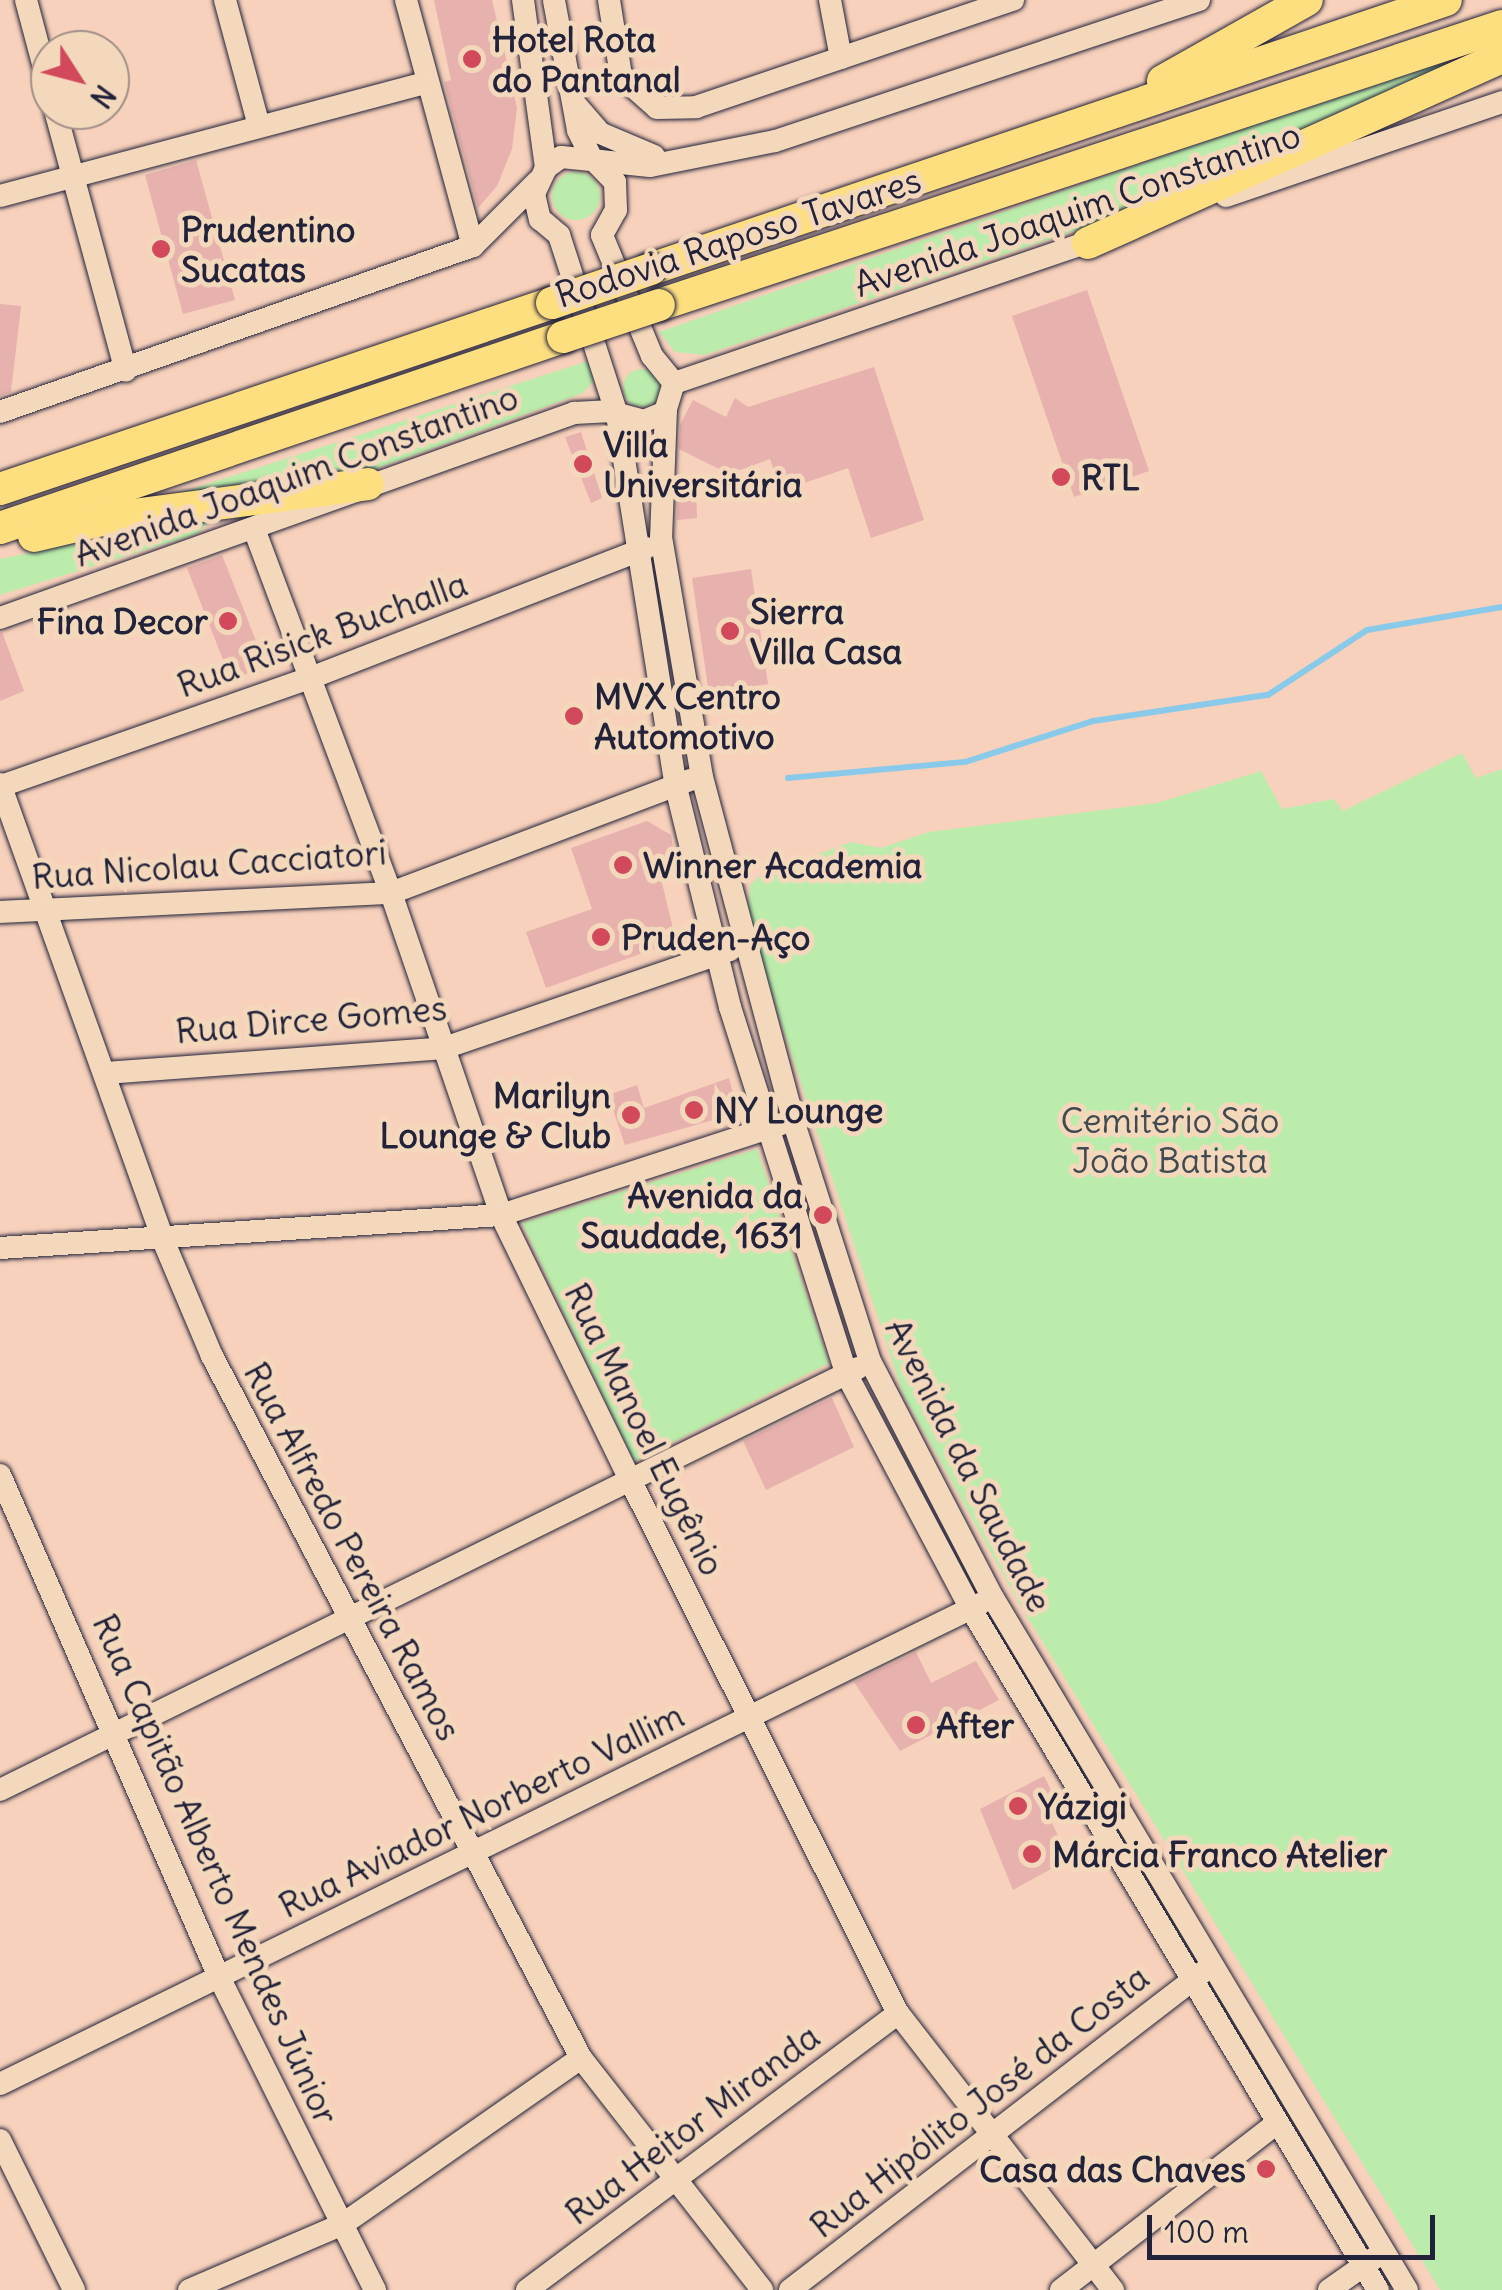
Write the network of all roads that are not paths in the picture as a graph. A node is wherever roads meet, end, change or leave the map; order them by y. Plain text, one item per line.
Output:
1 (26, 0) edge
2 (225, 0) edge
3 (406, 0) edge
4 (524, 0) edge
5 (554, 0) edge
6 (610, 0) edge
7 (830, 0) edge
8 (1013, 0) edge
9 (1199, 0) edge
10 (1307, 0) edge
11 (1446, 0) edge
12 (1502, 26) edge
13 (34, 30) edge
14 (1502, 57) edge
15 (841, 58) junction
16 (424, 83) junction
17 (571, 99) junction
18 (1502, 102) edge
19 (1097, 118) junction
20 (260, 126) junction
21 (60, 130) edge
22 (591, 157) junction
23 (677, 162) junction
24 (541, 175) junction
25 (73, 176) junction
26 (0, 196) edge
27 (1088, 242) junction
28 (474, 246) junction
29 (126, 371) junction
30 (674, 382) junction
31 (666, 409) junction
32 (0, 412) edge
33 (617, 414) junction
34 (368, 484) junction
35 (0, 487) edge
36 (0, 528) edge
37 (254, 529) junction
38 (661, 537) junction
39 (0, 544) edge
40 (637, 555) junction
41 (0, 618) edge
42 (680, 642) junction
43 (653, 654) junction
44 (313, 676) junction
45 (702, 777) junction
46 (676, 783) junction
47 (0, 785) edge
48 (391, 892) junction
49 (48, 910) junction
50 (0, 912) edge
51 (747, 944) junction
52 (718, 955) junction
53 (444, 1048) junction
54 (106, 1073) junction
55 (793, 1120) junction
56 (769, 1128) junction
57 (501, 1215) junction
58 (163, 1240) junction
59 (0, 1248) edge
60 (870, 1362) junction
61 (847, 1374) junction
62 (629, 1478) junction
63 (2, 1486) edge
64 (993, 1598) junction
65 (970, 1609) junction
66 (346, 1618) junction
67 (750, 1717) junction
68 (115, 1734) junction
69 (0, 1790) edge
70 (473, 1854) junction
71 (1201, 1973) junction
72 (219, 1977) junction
73 (898, 2014) junction
74 (581, 2058) junction
75 (0, 2084) edge
76 (1276, 2124) junction
77 (995, 2138) junction
78 (0, 2140) edge
79 (677, 2178) junction
80 (343, 2224) junction
81 (1373, 2258) junction
82 (1094, 2265) junction
83 (74, 2290) edge
84 (189, 2290) edge
85 (374, 2290) edge
86 (527, 2290) edge
87 (762, 2290) edge
88 (790, 2290) edge
89 (1061, 2290) edge
90 (1113, 2290) edge
91 (1329, 2290) edge
92 (1378, 2290) edge
93 (1407, 2290) edge

1 - 13 street
2 - 20 street
3 - 16 street
4 - 24 street, Avenida da Saudade
5 - 17 street
6 - 15 street
7 - 15 street
8 - 15 street
9 - 23 street
10 - 19 highway
11 - 19 highway, Rodovia Raposo Tavares
12 - 36 highway, Rodovia Raposo Tavares, bridge
14 - 27 highway
16 - 20 street
16 - 28 street
17 - 22 street
17 - 23 street
18 - 27 street, Avenida Joaquim Constantino
19 - 35 highway, Rodovia Raposo Tavares, bridge
20 - 25 street
21 - 25 street
22 - 23 street
22 - 24 street
22 - 30 street
24 - 28 street
24 - 33 street, Avenida da Saudade
25 - 26 street
25 - 29 street
27 - 30 street, Avenida Joaquim Constantino
28 - 29 street
29 - 32 street
30 - 31 street, Avenida da Saudade
31 - 33 street, Avenida Joaquim Constantino
31 - 38 street, Avenida da Saudade
33 - 34 street, Avenida Joaquim Constantino
33 - 40 street, Avenida da Saudade
34 - 37 street, Avenida Joaquim Constantino
34 - 39 highway
37 - 41 street, Avenida Joaquim Constantino
37 - 44 street, Rua Manoel Eugênio
38 - 40 street, Rua Risick Buchalla
38 - 42 street, Avenida da Saudade
40 - 43 street, Avenida da Saudade
40 - 44 street, Rua Risick Buchalla
42 - 43 street
42 - 45 street, Avenida da Saudade
43 - 46 street, Avenida da Saudade
44 - 47 street, Rua Risick Buchalla
44 - 48 street, Rua Manoel Eugênio
45 - 46 street, Rua Nicolau Cacciatori
45 - 51 street, Avenida da Saudade
46 - 48 street, Rua Nicolau Cacciatori
46 - 52 street, Avenida da Saudade
47 - 49 street, Rua Alfredo Pereira Ramos
48 - 49 street, Rua Nicolau Cacciatori
48 - 53 street, Rua Manoel Eugênio
49 - 50 street, Rua Nicolau Cacciatori
49 - 54 street, Rua Alfredo Pereira Ramos
51 - 52 street, Rua Dirce Gomes
51 - 55 street, Avenida da Saudade
52 - 53 street, Rua Dirce Gomes
52 - 56 street, Avenida da Saudade
53 - 54 street, Rua Dirce Gomes
53 - 57 street, Rua Manoel Eugênio
54 - 58 street, Rua Alfredo Pereira Ramos
55 - 56 street
55 - 60 street, Avenida da Saudade
56 - 57 street
56 - 61 street, Avenida da Saudade
57 - 58 street
57 - 62 street, Rua Manoel Eugênio
58 - 59 street
58 - 66 street, Rua Alfredo Pereira Ramos
60 - 61 street
60 - 64 street, Avenida da Saudade
61 - 62 street
61 - 65 street, Avenida da Saudade
62 - 66 street
62 - 67 street, Rua Manoel Eugênio
63 - 68 street, Rua Capitão Alberto Mendes Júnior
64 - 65 street, Rua Aviador Norberto Vallim
64 - 71 street, Avenida da Saudade
65 - 67 street, Rua Aviador Norberto Vallim
65 - 71 street, Avenida da Saudade
66 - 68 street
66 - 70 street, Rua Alfredo Pereira Ramos
67 - 70 street, Rua Aviador Norberto Vallim
67 - 73 street, Rua Manoel Eugênio
68 - 69 street
68 - 72 street, Rua Capitão Alberto Mendes Júnior
70 - 72 street, Rua Aviador Norberto Vallim
70 - 74 street, Rua Alfredo Pereira Ramos
71 - 76 street, Avenida da Saudade
71 - 77 street, Rua Hipólito José da Costa
71 - 81 street, Avenida da Saudade
72 - 75 street, Rua Aviador Norberto Vallim
72 - 80 street, Rua Capitão Alberto Mendes Júnior
73 - 77 street, Rua Manoel Eugênio
73 - 79 street, Rua Heitor Miranda
74 - 79 street, Rua Alfredo Pereira Ramos
74 - 80 street
76 - 81 street, Avenida da Saudade
76 - 82 street
77 - 82 street, Rua Manoel Eugênio
77 - 88 street, Rua Hipólito José da Costa
78 - 83 street
79 - 86 street, Rua Heitor Miranda
79 - 87 street, Rua Alfredo Pereira Ramos
80 - 84 street
80 - 85 street, Rua Capitão Alberto Mendes Júnior
81 - 91 street
81 - 92 street, Avenida da Saudade
81 - 93 street, Avenida da Saudade
82 - 89 street
82 - 90 street, Rua Manoel Eugênio

